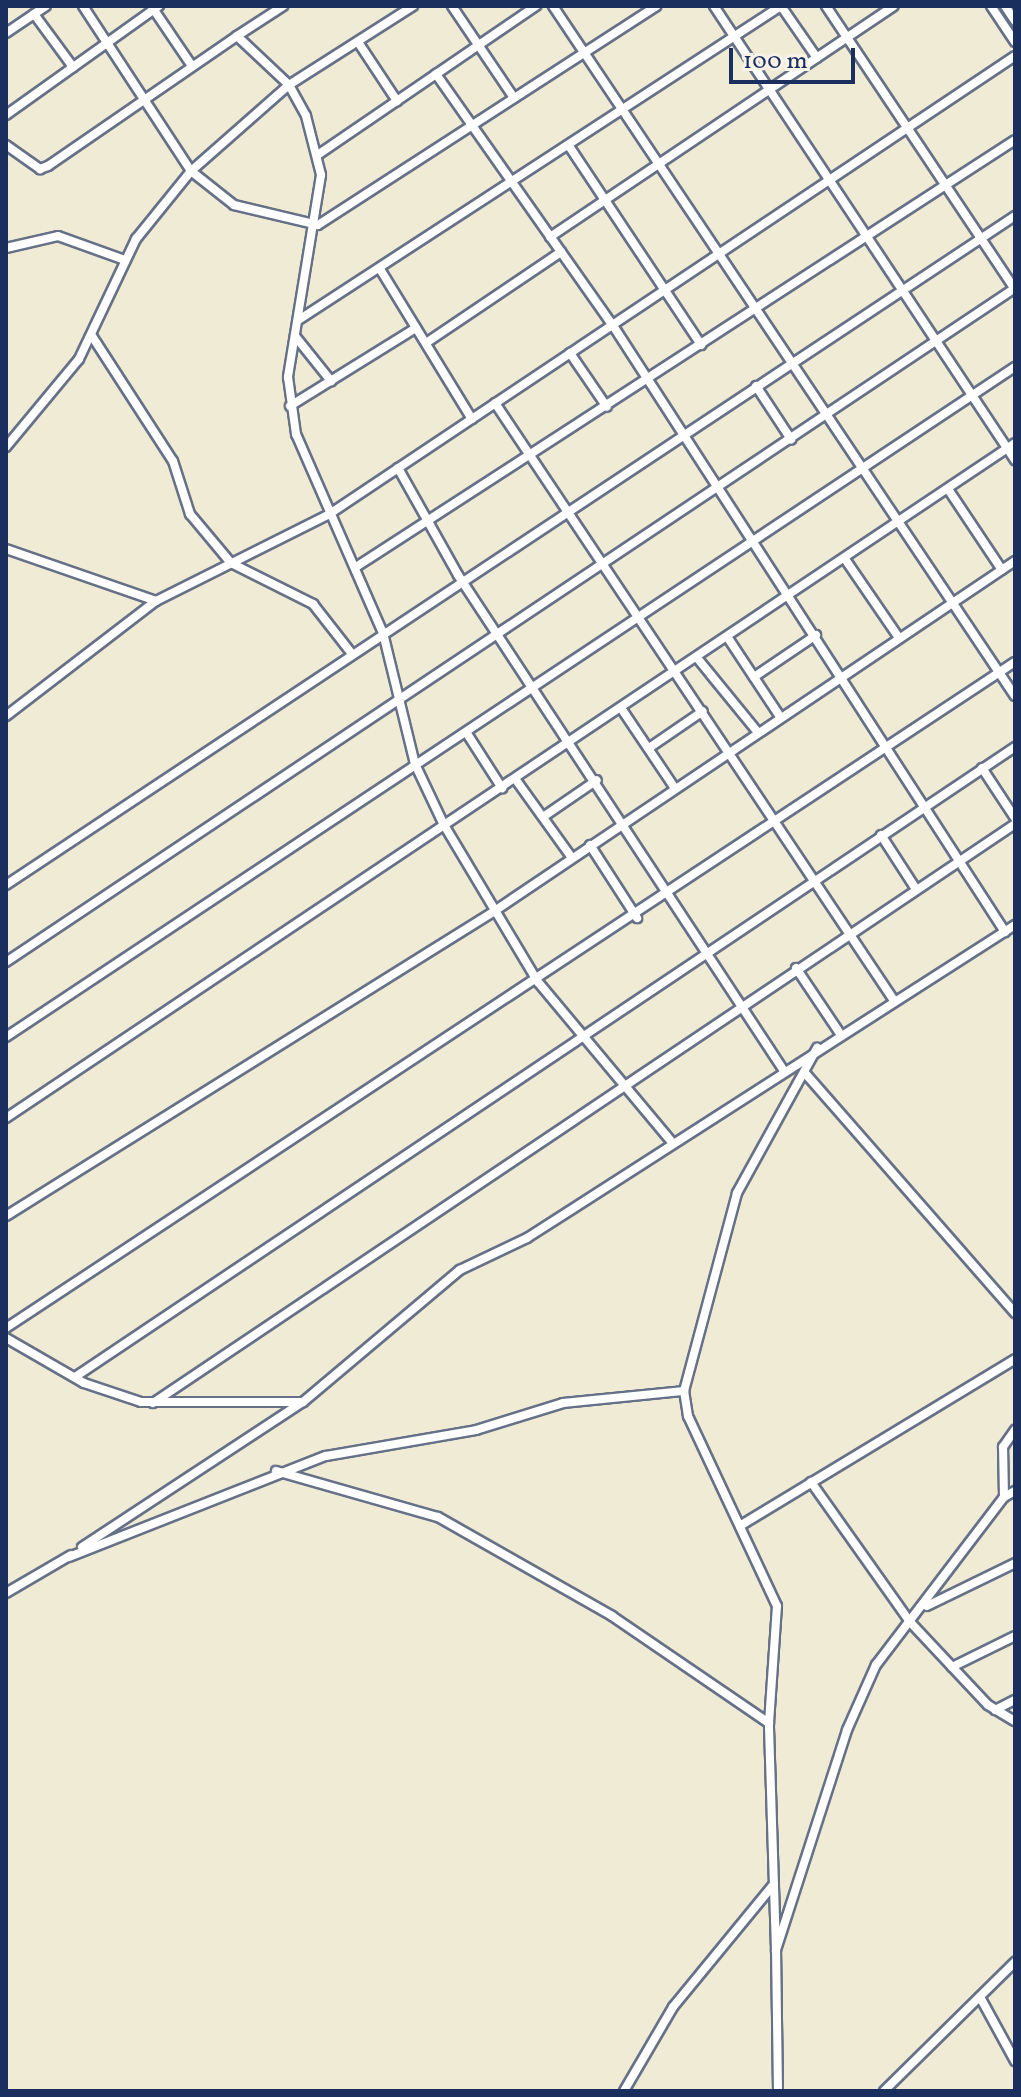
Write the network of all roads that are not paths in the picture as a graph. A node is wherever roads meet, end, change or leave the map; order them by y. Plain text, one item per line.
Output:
1 (46, 6) edge
2 (83, 6) edge
3 (259, 6) edge
4 (283, 6) edge
5 (394, 6) edge
6 (413, 6) edge
7 (452, 6) edge
8 (536, 6) edge
9 (553, 6) edge
10 (656, 6) edge
11 (714, 6) edge
12 (781, 6) edge
13 (826, 6) edge
14 (894, 6) edge
15 (991, 6) edge
16 (1005, 6) edge
17 (155, 7) edge
18 (34, 14) junction
19 (400, 15) junction
20 (265, 18) junction
21 (1015, 21) edge
22 (6, 33) edge
23 (237, 36) junction
24 (734, 38) junction
25 (846, 38) junction
26 (358, 42) junction
27 (1015, 42) edge
28 (108, 43) junction
29 (479, 45) junction
30 (583, 53) junction
31 (1015, 56) edge
32 (817, 58) junction
33 (192, 66) junction
34 (73, 67) junction
35 (436, 74) junction
36 (289, 85) junction
37 (767, 90) junction
38 (514, 98) junction
39 (143, 99) junction
40 (397, 101) junction
41 (622, 111) junction
42 (6, 115) edge
43 (472, 125) junction
44 (909, 127) junction
45 (1015, 140) edge
46 (6, 145) edge
47 (569, 146) junction
48 (319, 154) junction
49 (658, 162) junction
50 (191, 171) junction
51 (828, 179) junction
52 (512, 184) junction
53 (947, 185) junction
54 (604, 199) junction
55 (1015, 216) edge
56 (318, 225) junction
57 (550, 237) junction
58 (869, 237) junction
59 (981, 237) junction
60 (6, 248) edge
61 (561, 252) junction
62 (721, 253) junction
63 (125, 260) junction
64 (380, 269) junction
65 (666, 288) junction
66 (1015, 289) edge
67 (903, 290) junction
68 (758, 308) junction
69 (300, 319) junction
70 (612, 324) junction
71 (416, 328) junction
72 (92, 336) junction
73 (295, 336) junction
74 (938, 342) junction
75 (426, 343) junction
76 (701, 345) junction
77 (570, 353) junction
78 (793, 362) junction
79 (1015, 367) edge
80 (648, 380) junction
81 (331, 381) junction
82 (756, 386) junction
83 (973, 395) junction
84 (495, 403) junction
85 (290, 406) junction
86 (607, 407) junction
87 (827, 415) junction
88 (472, 419) junction
89 (684, 434) junction
90 (791, 439) junction
91 (1011, 446) edge
92 (6, 447) edge
93 (532, 457) junction
94 (1015, 460) edge
95 (398, 468) junction
96 (862, 468) junction
97 (718, 487) junction
98 (948, 489) junction
99 (570, 510) junction
100 (328, 515) junction
101 (898, 522) junction
102 (426, 523) junction
103 (752, 539) junction
104 (6, 549) edge
105 (845, 559) junction
106 (1015, 561) edge
107 (606, 562) junction
108 (231, 563) junction
109 (356, 567) junction
110 (1002, 570) junction
111 (463, 582) junction
112 (790, 594) junction
113 (156, 601) junction
114 (952, 602) junction
115 (640, 616) junction
116 (383, 633) junction
117 (499, 634) junction
118 (816, 635) junction
119 (728, 638) junction
120 (899, 638) junction
121 (352, 654) junction
122 (698, 659) junction
123 (1015, 662) edge
124 (1000, 672) junction
125 (678, 673) junction
126 (841, 675) junction
127 (754, 677) junction
128 (537, 688) junction
129 (1015, 696) edge
130 (395, 698) junction
131 (623, 711) junction
132 (703, 711) junction
133 (779, 715) junction
134 (6, 716) edge
135 (756, 730) junction
136 (466, 732) junction
137 (573, 745) junction
138 (1015, 747) edge
139 (649, 748) junction
140 (886, 748) junction
141 (728, 750) junction
142 (415, 764) junction
143 (982, 768) junction
144 (516, 780) junction
145 (597, 780) junction
146 (674, 787) junction
147 (502, 788) junction
148 (924, 806) junction
149 (543, 817) junction
150 (625, 821) junction
151 (777, 821) junction
152 (1015, 821) edge
153 (444, 825) junction
154 (881, 835) junction
155 (590, 845) junction
156 (572, 858) junction
157 (960, 860) junction
158 (815, 879) junction
159 (7, 881) edge
160 (916, 889) junction
161 (672, 893) junction
162 (493, 912) junction
163 (637, 918) junction
164 (1015, 925) edge
165 (849, 932) junction
166 (1005, 932) junction
167 (711, 950) junction
168 (6, 962) edge
169 (796, 968) junction
170 (538, 982) junction
171 (893, 999) junction
172 (745, 1003) junction
173 (839, 1032) junction
174 (582, 1034) junction
175 (6, 1037) edge
176 (817, 1047) junction
177 (784, 1071) junction
178 (805, 1073) junction
179 (623, 1084) junction
180 (6, 1118) edge
181 (670, 1140) junction
182 (6, 1216) edge
183 (1015, 1313) edge
184 (6, 1328) edge
185 (6, 1338) edge
186 (1015, 1359) edge
187 (75, 1377) junction
188 (684, 1391) junction
189 (303, 1402) junction
190 (153, 1403) junction
191 (1015, 1430) edge
192 (274, 1471) junction
193 (811, 1482) junction
194 (1015, 1491) edge
195 (1004, 1497) junction
196 (743, 1524) junction
197 (69, 1557) junction
198 (1015, 1563) edge
199 (6, 1593) edge
200 (923, 1608) junction
201 (911, 1623) junction
202 (1015, 1636) edge
203 (952, 1667) junction
204 (1015, 1700) edge
205 (995, 1710) junction
206 (1015, 1721) edge
207 (769, 1723) junction
208 (774, 1883) junction
209 (776, 1950) junction
210 (1015, 1962) edge
211 (980, 1997) junction
212 (1015, 2061) edge
213 (624, 2091) edge
214 (778, 2091) edge
215 (884, 2091) edge

1 - 18 street
2 - 28 street
3 - 20 street
4 - 20 street
5 - 19 street
6 - 19 street
7 - 29 street
8 - 29 street
9 - 30 street
10 - 30 street
11 - 24 street
12 - 24 street
12 - 32 street
13 - 25 street
14 - 25 street
15 - 27 street
16 - 21 street
17 - 28 street
17 - 33 street
18 - 22 street
18 - 34 street
19 - 26 street
20 - 23 street
23 - 33 street
23 - 36 street
24 - 37 street
24 - 41 street
25 - 32 street
25 - 44 street
26 - 36 street
26 - 40 street
28 - 34 street
28 - 39 street
29 - 35 street
29 - 38 street
30 - 38 street
30 - 41 street
31 - 44 street
32 - 37 street
33 - 39 street
34 - 42 street
35 - 40 street
35 - 43 street
36 - 48 street
36 - 50 street
37 - 49 street
37 - 51 street
38 - 43 street
39 - 46 street
39 - 50 street
40 - 48 street
41 - 47 street
41 - 49 street
43 - 52 street
43 - 56 street
44 - 51 street
44 - 53 street
45 - 53 street
47 - 52 street
47 - 54 street
48 - 56 street
49 - 54 street
49 - 62 street
50 - 56 street
50 - 63 street
51 - 58 street
51 - 62 street
52 - 57 street
52 - 64 street
53 - 58 street
53 - 59 street
54 - 57 street
54 - 65 street
55 - 59 street
56 - 69 street
57 - 61 street
58 - 67 street
58 - 68 street
59 - 66 street
59 - 67 street
60 - 63 street
61 - 70 street
61 - 75 street
62 - 65 street
62 - 68 street
63 - 72 street
64 - 69 street
64 - 71 street
65 - 70 street
65 - 76 street
66 - 74 street
67 - 74 street
67 - 78 street
68 - 76 street
68 - 78 street
69 - 73 street
70 - 77 street
70 - 80 street
71 - 75 street
71 - 81 street
72 - 92 street
72 - 108 street
73 - 81 street
73 - 85 street
74 - 83 street
74 - 87 street
75 - 88 street
76 - 80 street
77 - 84 street
77 - 86 street
78 - 82 street
78 - 87 street
79 - 83 street
80 - 86 street
80 - 89 street
81 - 85 street
82 - 89 street
82 - 90 street
83 - 91 street
83 - 96 street
84 - 88 street
84 - 93 street
85 - 100 street
86 - 93 street
87 - 90 street
87 - 96 street
88 - 95 street
89 - 97 street
89 - 99 street
90 - 97 street
91 - 94 street
91 - 98 street
93 - 99 street
93 - 102 street
95 - 100 street
95 - 102 street
96 - 101 street
96 - 103 street
97 - 103 street
97 - 107 street
98 - 101 street
98 - 110 street
99 - 107 street
99 - 111 street
100 - 108 street
100 - 109 street
101 - 105 street
101 - 114 street
102 - 109 street
102 - 111 street
103 - 112 street
103 - 115 street
104 - 113 street
105 - 112 street
105 - 120 street
106 - 110 street
107 - 115 street
107 - 117 street
108 - 113 street
108 - 121 street
109 - 116 street
110 - 114 street
111 - 116 street
111 - 117 street
112 - 118 street
112 - 119 street
113 - 134 street
114 - 120 street
114 - 124 street
115 - 125 street
115 - 128 street
116 - 121 street
116 - 130 street
117 - 128 street
117 - 130 street
118 - 126 street
118 - 127 street
119 - 122 street
119 - 127 street
120 - 126 street
121 - 159 street
122 - 125 street
122 - 135 street
123 - 124 street
124 - 129 street
124 - 140 street
125 - 131 street
125 - 132 street
126 - 133 street
126 - 140 street
127 - 133 street
128 - 136 street
128 - 137 street
130 - 142 street
130 - 168 street
131 - 137 street
131 - 139 street
132 - 139 street
132 - 141 street
133 - 135 street
135 - 141 street
136 - 142 street
136 - 147 street
137 - 144 street
137 - 145 street
138 - 143 street
139 - 146 street
140 - 148 street
140 - 151 street
141 - 146 street
141 - 151 street
142 - 153 street
142 - 175 street
143 - 148 street
143 - 152 street
144 - 147 street
144 - 149 street
145 - 149 street
145 - 150 street
146 - 150 street
147 - 153 street
148 - 154 street
148 - 157 street
149 - 156 street
150 - 155 street
150 - 161 street
151 - 158 street
151 - 161 street
152 - 157 street
153 - 162 street
153 - 180 street
154 - 158 street
154 - 160 street
155 - 156 street
155 - 163 street
156 - 162 street
157 - 160 street
157 - 166 street
158 - 165 street
158 - 167 street
160 - 165 street
161 - 163 street
161 - 167 street
162 - 170 street
162 - 182 street
163 - 170 street
164 - 166 street
165 - 169 street
165 - 171 street
166 - 171 street
167 - 172 street
167 - 174 street
169 - 172 street
169 - 173 street
170 - 174 street
170 - 184 street
171 - 173 street
172 - 177 street
172 - 179 street
173 - 176 street
174 - 179 street
174 - 187 street
176 - 177 street
176 - 178 street
177 - 181 street
178 - 183 street
178 - 188 street
179 - 181 street
179 - 190 street
181 - 189 street
185 - 187 street
186 - 193 street
187 - 190 street
188 - 192 street
188 - 196 street
189 - 190 street
189 - 197 street
191 - 195 street
192 - 197 street
192 - 207 street
193 - 196 street
193 - 201 street
194 - 195 street
195 - 200 street
196 - 207 street
197 - 199 street
198 - 200 street
200 - 201 street
201 - 203 street
201 - 209 street
202 - 203 street
203 - 205 street
204 - 205 street
205 - 206 street
207 - 208 street
208 - 209 street
208 - 213 street
209 - 214 street
210 - 211 street
211 - 212 street
211 - 215 street

